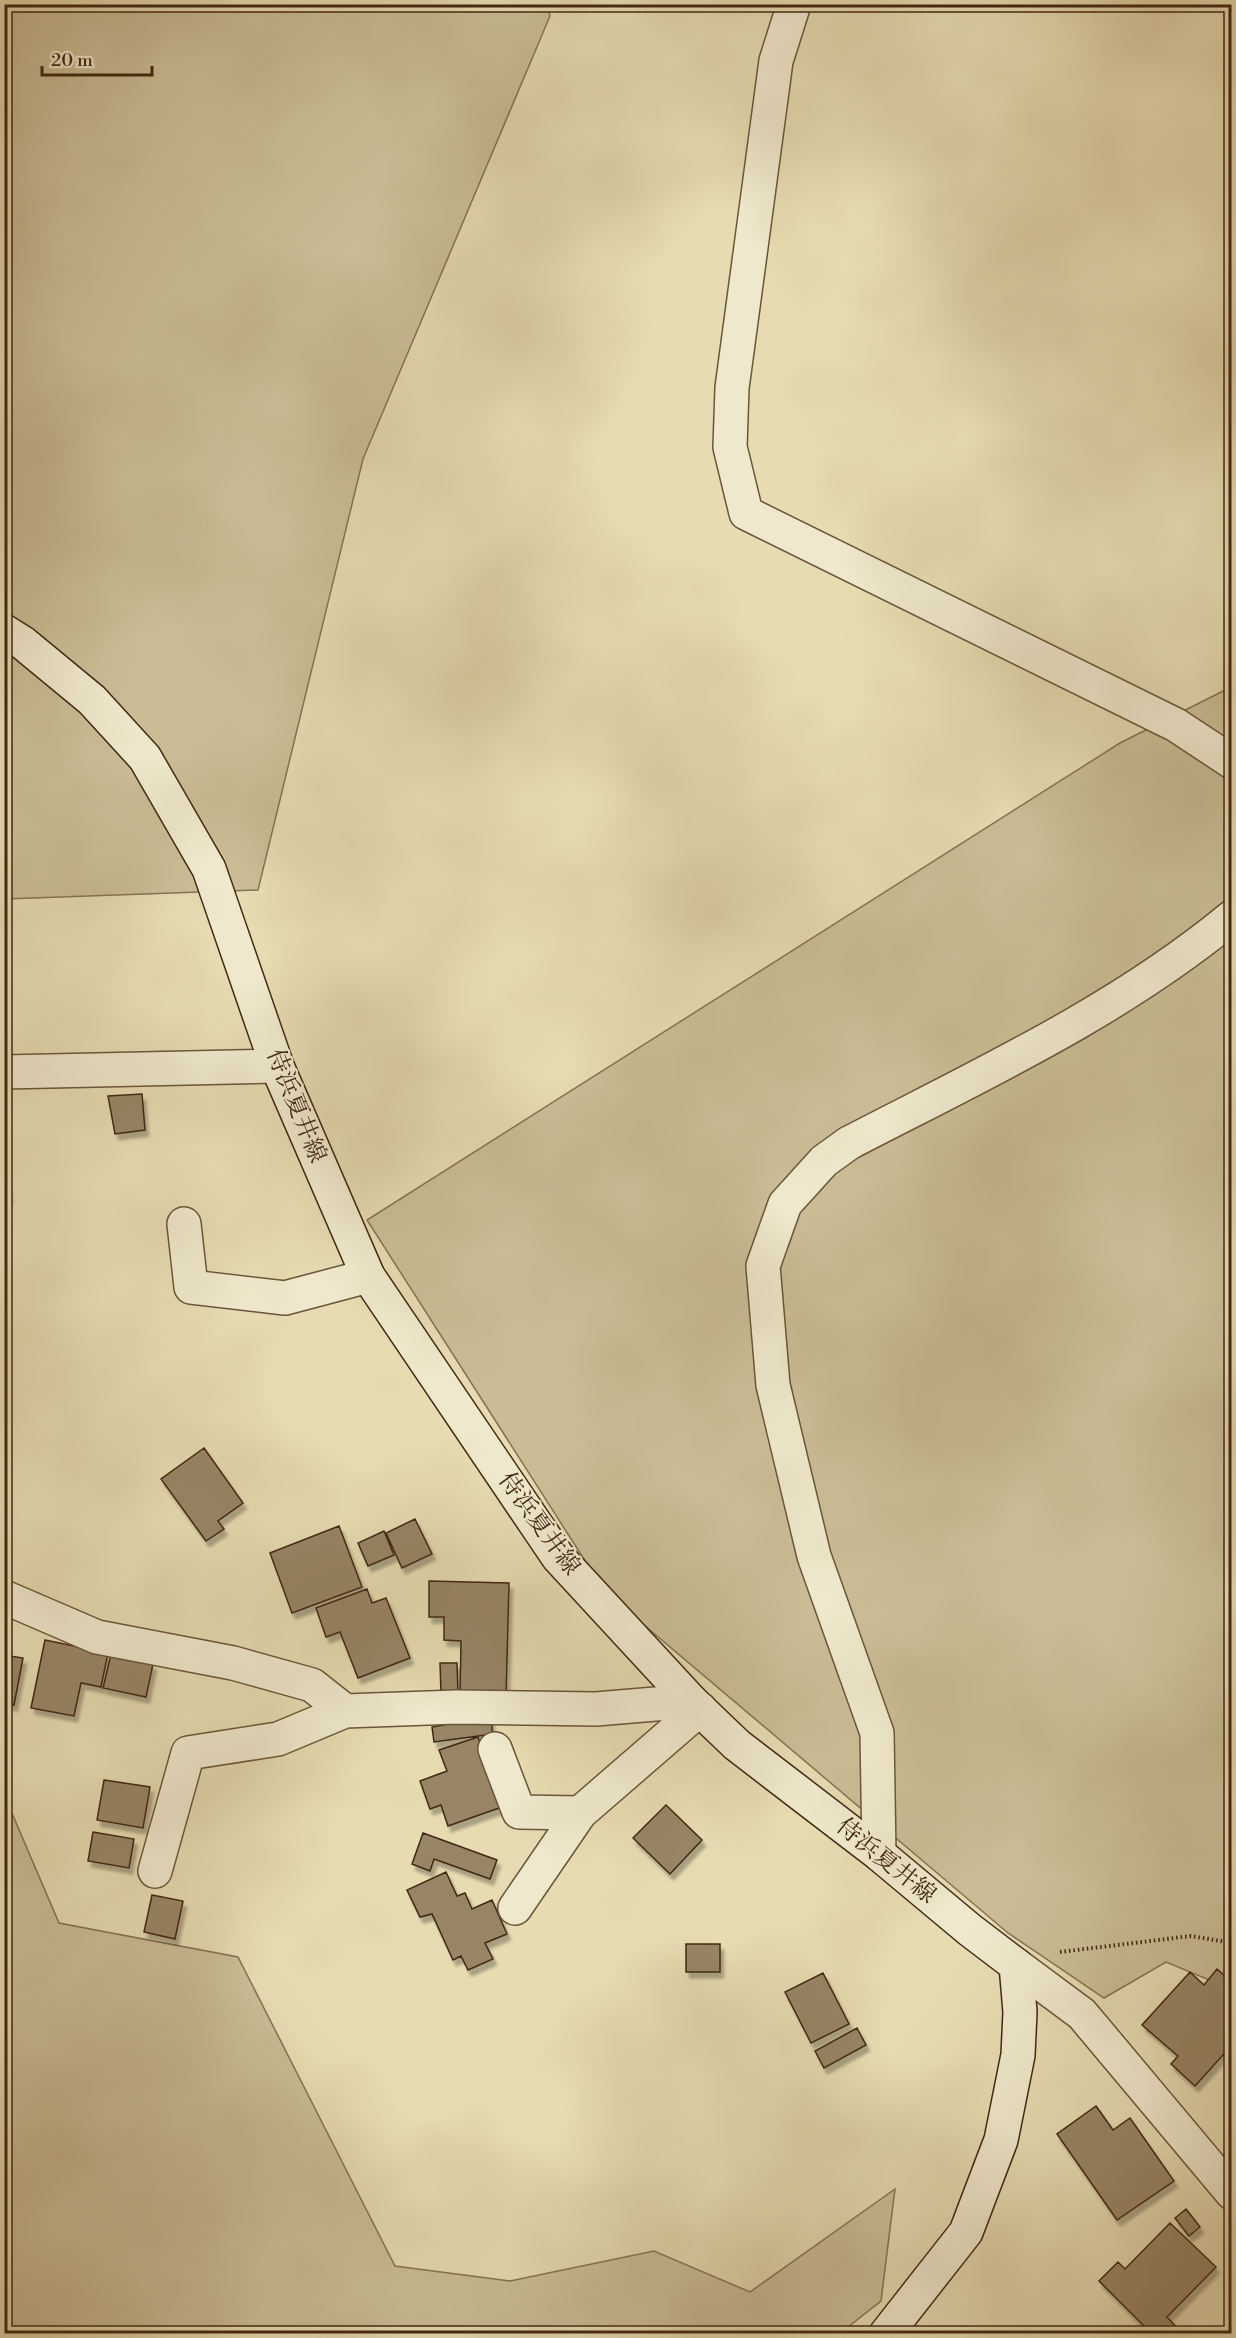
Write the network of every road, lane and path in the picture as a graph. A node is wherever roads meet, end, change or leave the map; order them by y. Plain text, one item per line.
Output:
1 (794, 4) edge
2 (4, 631) edge
3 (1232, 762) edge
4 (1232, 916) edge
5 (277, 1066) junction
6 (4, 1072) edge
7 (184, 1224) dead end
8 (368, 1276) junction
9 (4, 1597) edge
10 (695, 1705) junction
11 (345, 1712) junction
12 (495, 1749) dead end
13 (580, 1813) junction
14 (879, 1854) junction
15 (155, 1871) dead end
16 (515, 1908) dead end
17 (1232, 1942) edge
18 (1053, 1953) dead end
19 (1016, 1965) junction
20 (1232, 2193) edge
21 (886, 2334) edge

1 - 3 street
2 - 5 street, 侍浜夏井線
4 - 14 street
5 - 6 street
5 - 8 street, 侍浜夏井線
7 - 8 street
8 - 10 street, 侍浜夏井線
9 - 11 street
10 - 11 street
10 - 13 street
10 - 14 street, 侍浜夏井線
11 - 15 street
12 - 13 street
13 - 16 street
14 - 19 street, 侍浜夏井線
17 - 18 path
19 - 20 street, 侍浜夏井線
19 - 21 street

